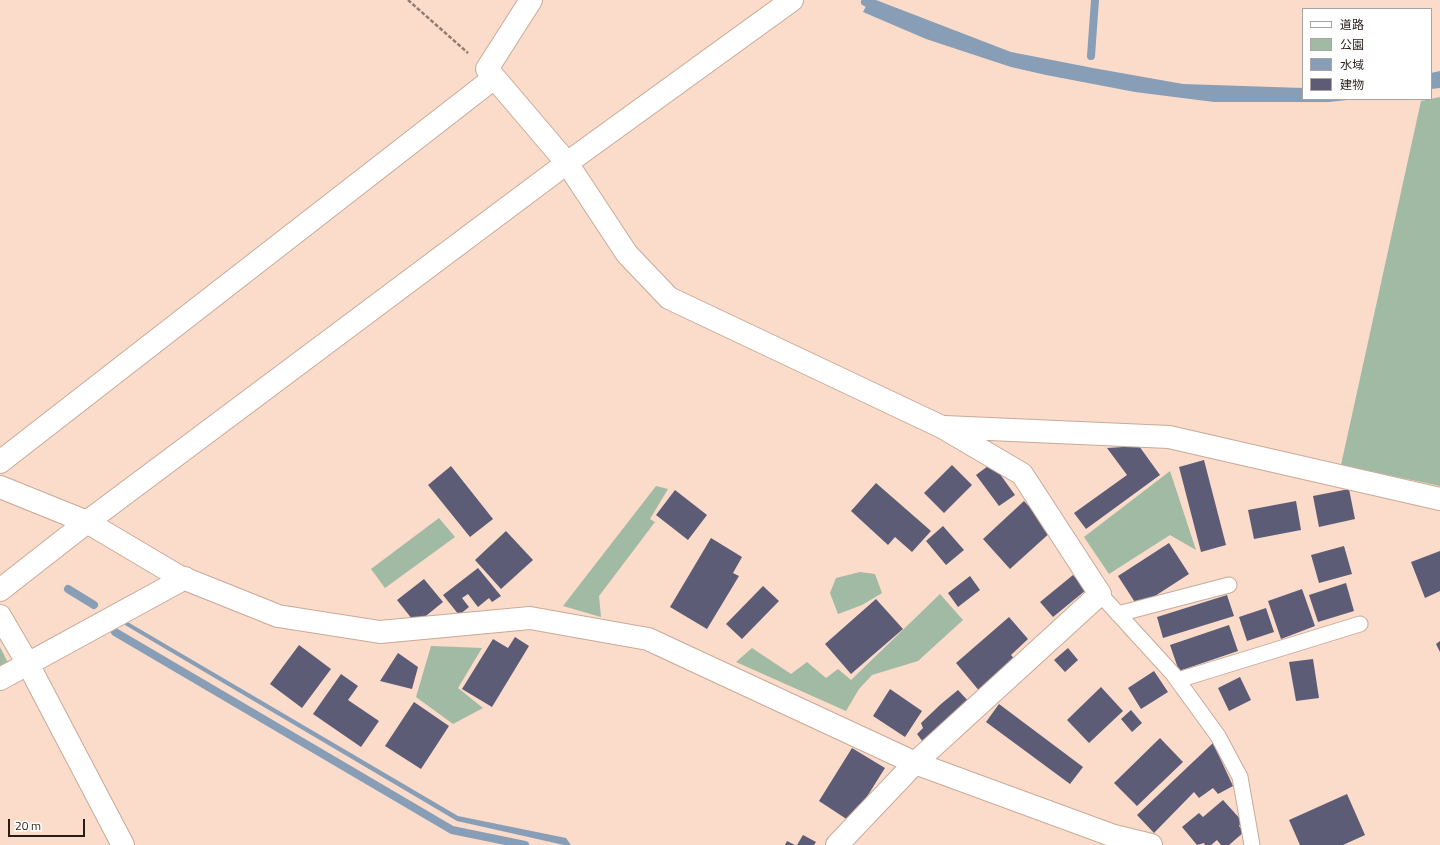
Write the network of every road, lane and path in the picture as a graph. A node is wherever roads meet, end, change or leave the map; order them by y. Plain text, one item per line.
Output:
1 (408, 0) edge
2 (531, 0) edge
3 (792, 0) edge
4 (490, 73) junction
5 (568, 163) junction
6 (942, 427) junction
7 (0, 462) edge
8 (0, 486) edge
9 (1440, 499) edge
10 (87, 522) junction
11 (185, 578) junction
12 (1229, 585) dead end
13 (0, 590) edge
14 (1100, 594) junction
15 (1118, 614) junction
16 (0, 616) edge
17 (1360, 624) dead end
18 (28, 664) junction
19 (0, 679) edge
20 (1178, 680) junction
21 (915, 763) junction
22 (123, 845) edge
23 (837, 845) edge
24 (1151, 845) edge
25 (1252, 845) edge

1 - 4 path
2 - 4 street
3 - 5 street
4 - 5 street
4 - 7 street
5 - 6 street
5 - 10 street
6 - 9 street
6 - 14 street
8 - 10 street
10 - 11 street
10 - 13 street
11 - 18 street
11 - 21 street
12 - 15 lane
14 - 15 lane
14 - 21 street
15 - 20 lane
16 - 18 street
17 - 20 lane
18 - 19 street
18 - 22 street
20 - 25 lane
21 - 23 street
21 - 24 street

